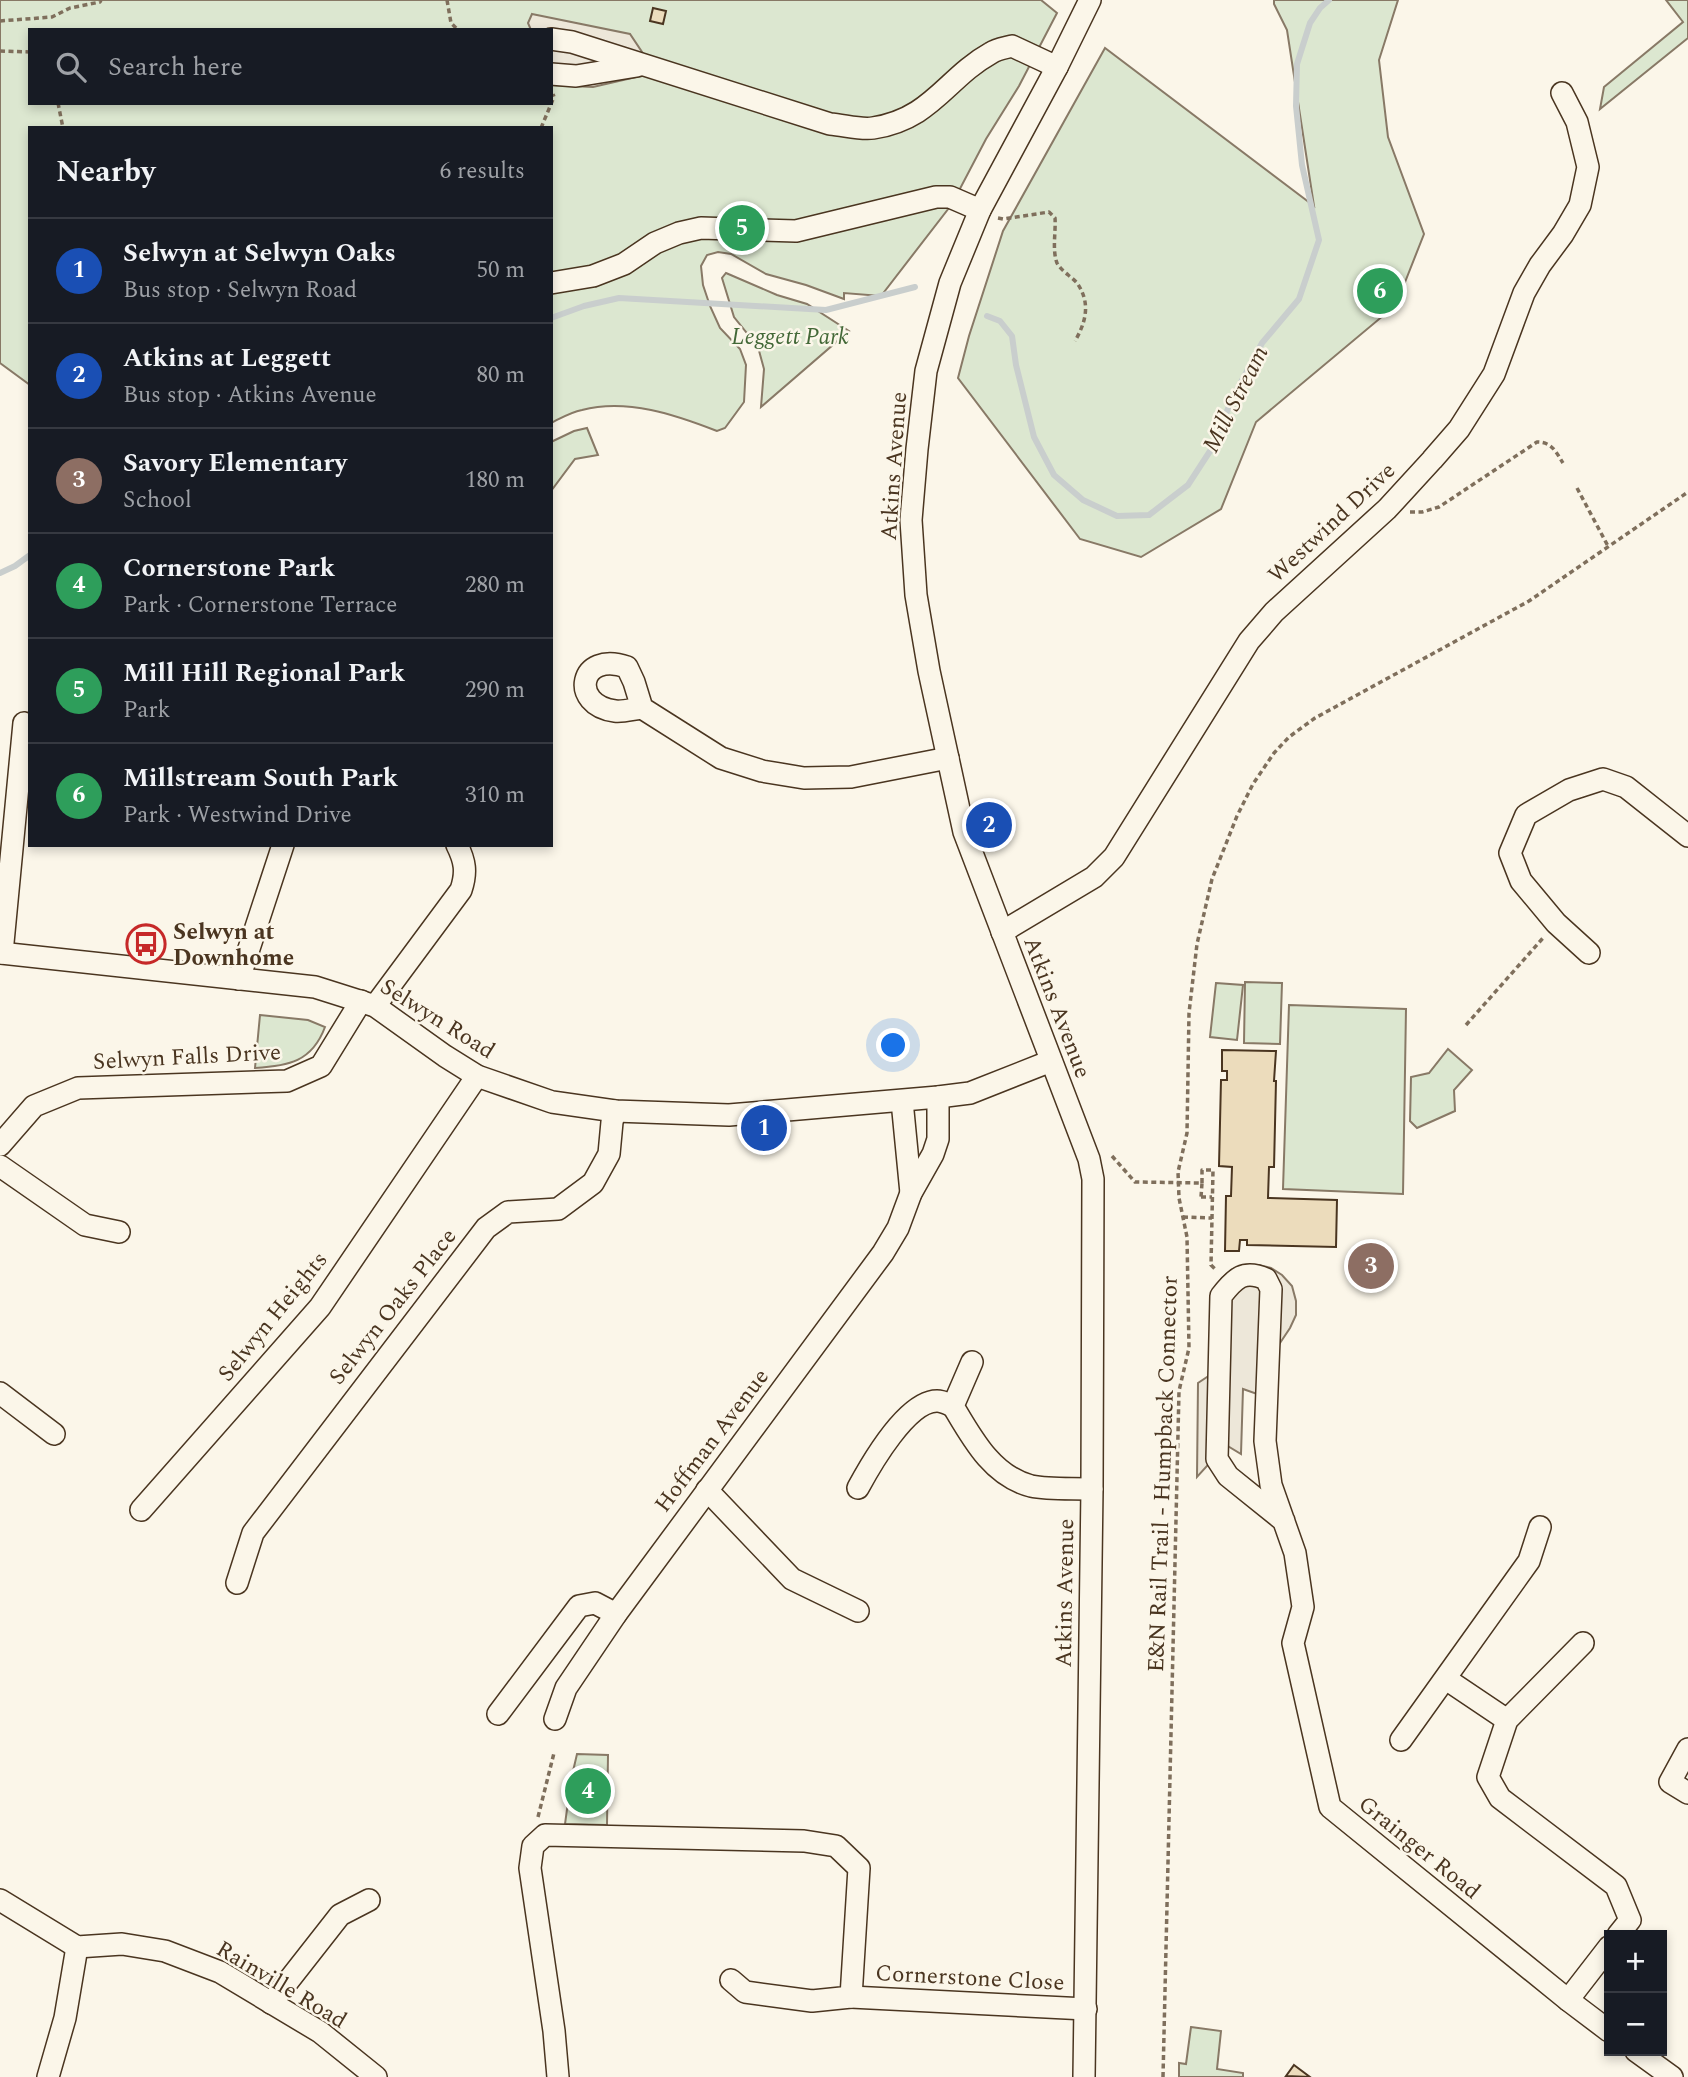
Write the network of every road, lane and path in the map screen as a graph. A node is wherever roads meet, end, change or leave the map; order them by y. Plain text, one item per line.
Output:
1 (100, 0) edge
2 (447, 0) edge
3 (1090, 0) edge
4 (0, 21) edge
5 (456, 28) edge
6 (553, 39) edge
7 (0, 51) edge
8 (28, 52) edge
9 (643, 65) junction
10 (1057, 67) junction
11 (553, 74) edge
12 (1562, 93) dead end
13 (58, 105) edge
14 (551, 105) edge
15 (63, 126) edge
16 (542, 126) edge
17 (980, 210) junction
18 (553, 284) edge
19 (1075, 341) dead end
20 (1563, 463) dead end
21 (1577, 488) dead end
22 (1688, 492) edge
23 (1387, 509) junction
24 (1609, 548) junction
25 (642, 708) dead end
26 (24, 723) dead end
27 (948, 758) junction
28 (1688, 836) edge
29 (283, 847) edge
30 (458, 847) edge
31 (1556, 923) junction
32 (1002, 932) junction
33 (1, 953) edge
34 (1589, 953) dead end
35 (239, 979) junction
36 (368, 1004) junction
37 (1466, 1025) dead end
38 (1051, 1061) junction
39 (477, 1076) junction
40 (938, 1097) junction
41 (902, 1101) junction
42 (615, 1111) junction
43 (0, 1146) edge
44 (1112, 1156) dead end
45 (0, 1166) edge
46 (1202, 1183) junction
47 (911, 1193) junction
48 (1212, 1197) junction
49 (1183, 1217) junction
50 (1212, 1218) junction
51 (119, 1232) dead end
52 (1231, 1283) junction
53 (972, 1362) dead end
54 (0, 1393) edge
55 (953, 1406) junction
56 (54, 1434) dead end
57 (858, 1488) dead end
58 (1092, 1489) junction
59 (707, 1490) junction
60 (141, 1510) dead end
61 (1284, 1521) junction
62 (1540, 1527) dead end
63 (237, 1583) dead end
64 (858, 1612) dead end
65 (615, 1614) junction
66 (1583, 1643) dead end
67 (1446, 1679) junction
68 (498, 1713) dead end
69 (555, 1720) dead end
70 (1507, 1720) junction
71 (1401, 1740) dead end
72 (1688, 1749) edge
73 (554, 1752) dead end
74 (1688, 1793) edge
75 (542, 1826) junction
76 (0, 1900) edge
77 (369, 1900) dead end
78 (1622, 1930) edge
79 (76, 1947) junction
80 (1604, 1953) edge
81 (731, 1980) dead end
82 (851, 1997) junction
83 (1567, 2000) junction
84 (271, 2003) junction
85 (1086, 2009) junction
86 (1604, 2027) edge
87 (1643, 2056) edge
88 (48, 2077) edge
89 (376, 2077) edge
90 (558, 2077) edge
91 (1084, 2077) edge
92 (1163, 2077) edge
93 (1672, 2077) edge

1 - 4 path
2 - 5 path
3 - 10 street, Atkins Avenue
6 - 9 street
7 - 8 path
9 - 10 street
9 - 11 street
10 - 17 street, Atkins Avenue
12 - 23 street, Westwind Drive
13 - 15 path
14 - 16 path
17 - 18 street
17 - 19 path
17 - 27 street, Atkins Avenue
20 - 23 path
21 - 24 path
22 - 24 path, E&N Rail Trail - Humpback Connector
23 - 32 street, Westwind Drive
24 - 49 path, E&N Rail Trail - Humpback Connector
25 - 27 street
26 - 33 street
27 - 32 street, Atkins Avenue
28 - 31 street
29 - 35 street
30 - 36 street, Selwyn Falls Drive
31 - 34 street
31 - 37 path
32 - 38 street, Atkins Avenue
33 - 35 street, Selwyn Road
35 - 36 street, Selwyn Road
36 - 39 street, Selwyn Road
36 - 43 street, Selwyn Falls Drive
38 - 40 street, Selwyn Road
38 - 58 street, Atkins Avenue
39 - 42 street, Selwyn Road
39 - 60 street, Selwyn Heights
40 - 41 street, Selwyn Road
40 - 47 street, Hoffman Avenue
41 - 42 street, Selwyn Road
41 - 47 street, Hoffman Avenue
42 - 63 street, Selwyn Oaks Place
44 - 46 path, bridge
45 - 51 street
46 - 48 path, bridge
46 - 48 path
47 - 59 street, Hoffman Avenue
48 - 50 path
49 - 50 path
49 - 92 path, E&N Rail Trail - Humpback Connector
50 - 52 path
52 - 61 street
52 - 61 street
53 - 55 street
54 - 56 street
55 - 57 street
55 - 58 street
58 - 85 street, Atkins Avenue
59 - 64 street
59 - 65 street, Hoffman Avenue
61 - 83 street, Grainger Road
62 - 67 street
65 - 68 street
65 - 69 street, Hoffman Avenue
66 - 70 street
67 - 70 street
67 - 71 street
70 - 78 street
72 - 74 street
73 - 75 path
75 - 82 street, Cornerstone Close
75 - 90 street
76 - 79 street
77 - 84 street
79 - 84 street, Rainville Road
79 - 88 street
80 - 83 street
81 - 82 street, Cornerstone Close
82 - 85 street, Cornerstone Close
83 - 86 street, Grainger Road
84 - 89 street, Rainville Road
85 - 91 street, Atkins Avenue
87 - 93 street

